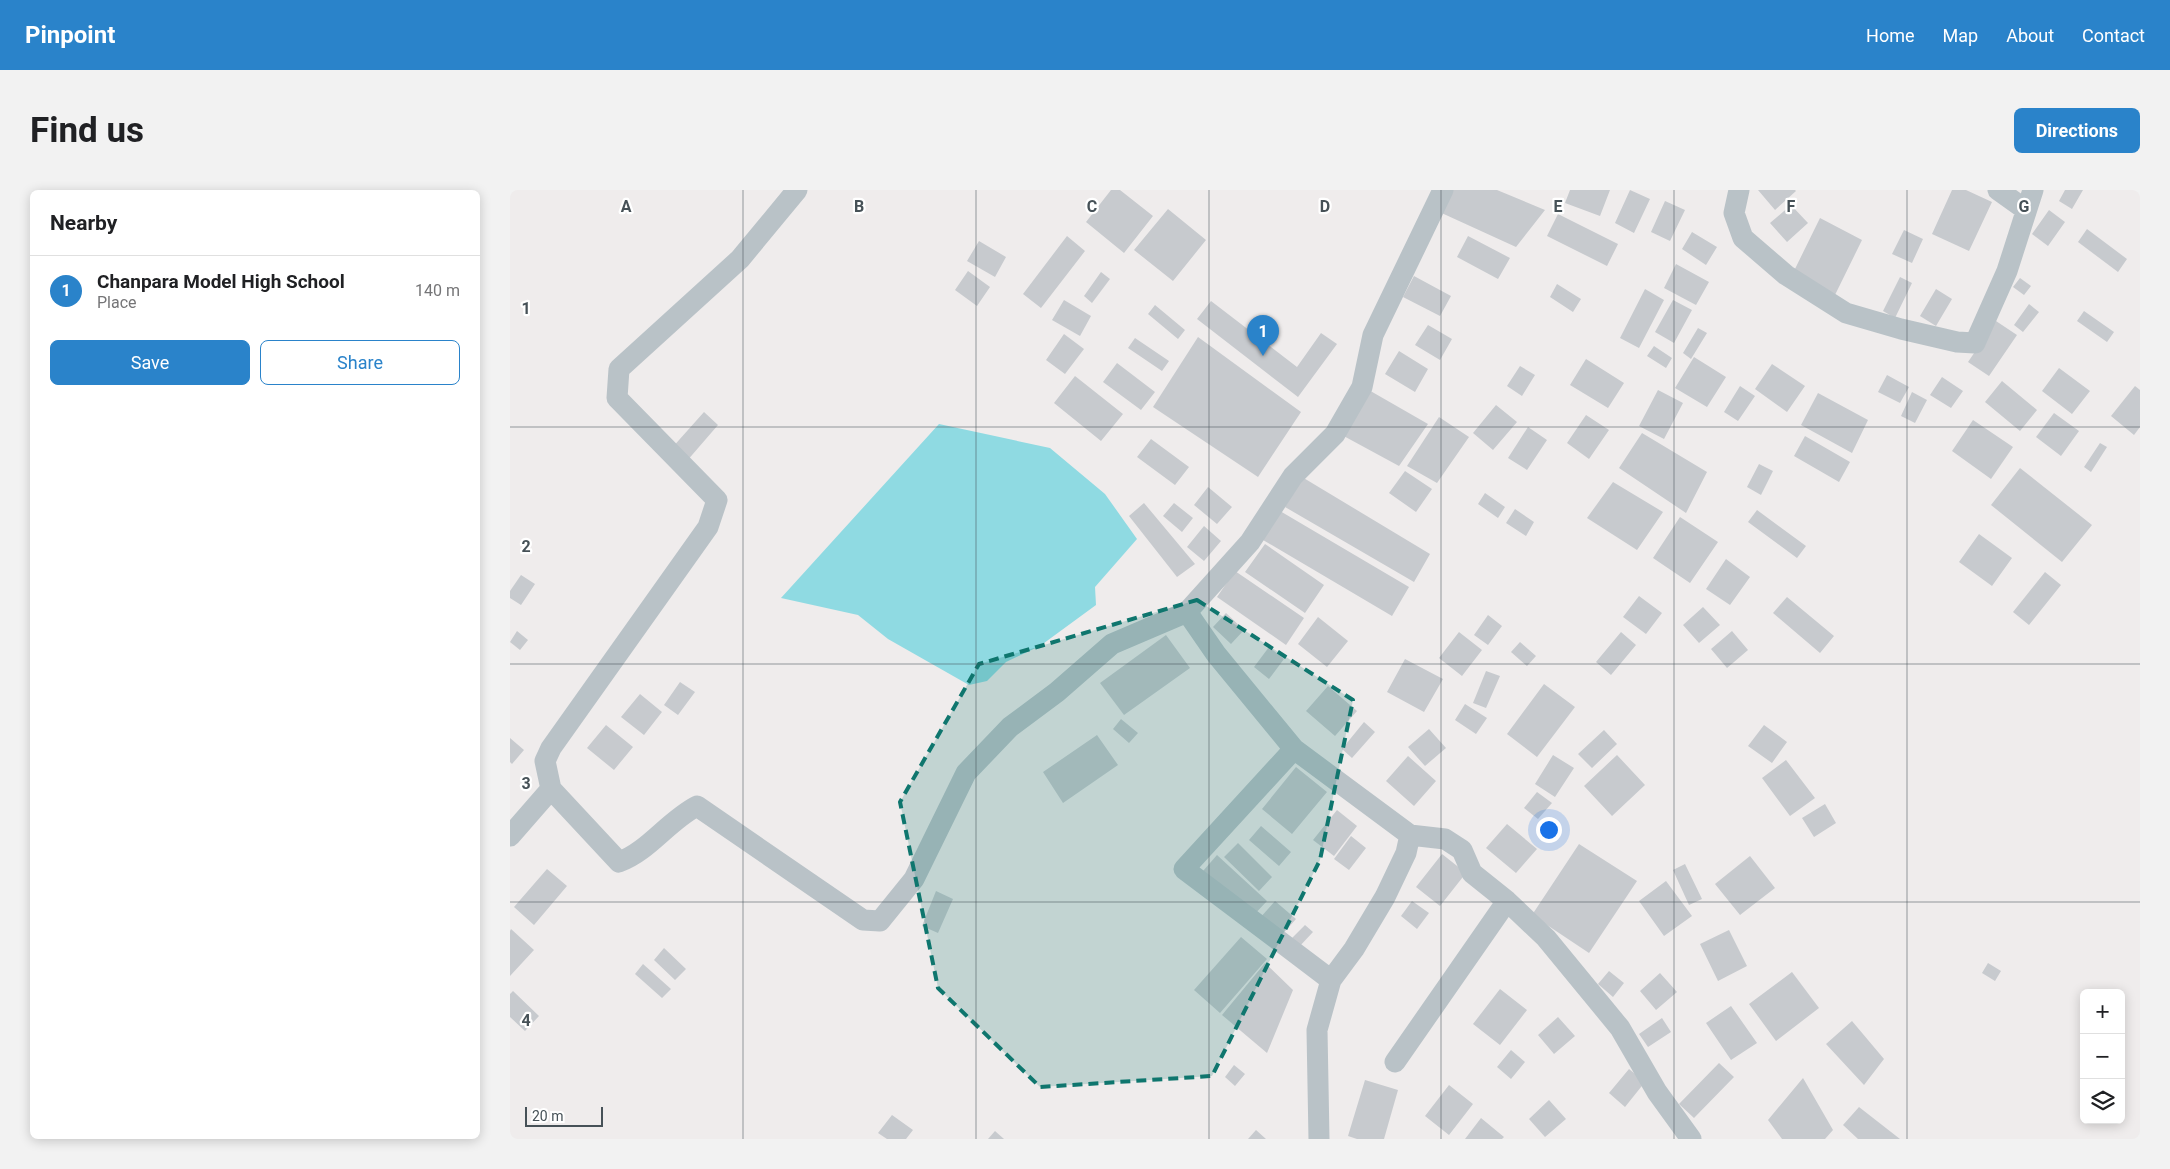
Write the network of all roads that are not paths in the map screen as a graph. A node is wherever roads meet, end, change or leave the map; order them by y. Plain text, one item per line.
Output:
1 (797, 190) edge
2 (1443, 190) edge
3 (1739, 190) edge
4 (1998, 190) edge
5 (2030, 200) edge
6 (1187, 612) junction
7 (1294, 749) junction
8 (551, 789) junction
9 (1410, 835) junction
10 (510, 836) edge
11 (1508, 901) junction
12 (1331, 980) junction
13 (1396, 1062) dead end
14 (1319, 1139) edge
15 (1692, 1139) edge

1 - 8 street
2 - 6 street
3 - 5 street
4 - 5 street
6 - 7 street
6 - 8 street
7 - 9 street
7 - 12 street
8 - 10 street
9 - 11 street
9 - 12 street
11 - 13 street
11 - 15 street
12 - 14 street

